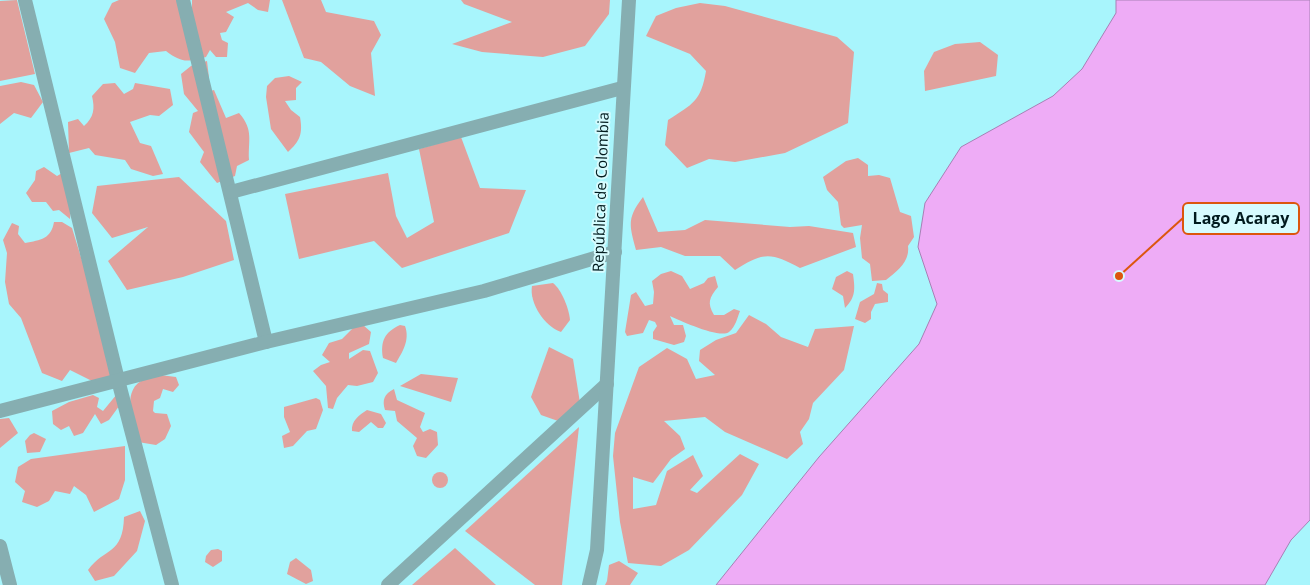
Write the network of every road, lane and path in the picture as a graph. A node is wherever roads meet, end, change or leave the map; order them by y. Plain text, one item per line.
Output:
1 (25, 0) edge
2 (183, 0) edge
3 (629, 0) edge
4 (622, 88) junction
5 (231, 192) junction
6 (616, 252) junction
7 (266, 342) junction
8 (118, 380) junction
9 (607, 384) junction
10 (0, 411) edge
11 (0, 546) edge
12 (10, 585) edge
13 (172, 585) edge
14 (388, 585) edge
15 (589, 585) edge

1 - 8 street
2 - 5 street
3 - 4 street, República de Colombia
4 - 5 street
4 - 6 street, República de Colombia
5 - 7 street
6 - 7 street
6 - 9 street, República de Colombia
7 - 8 street
8 - 10 street
8 - 13 street
9 - 14 street
9 - 15 street, República de Colombia
11 - 12 street

